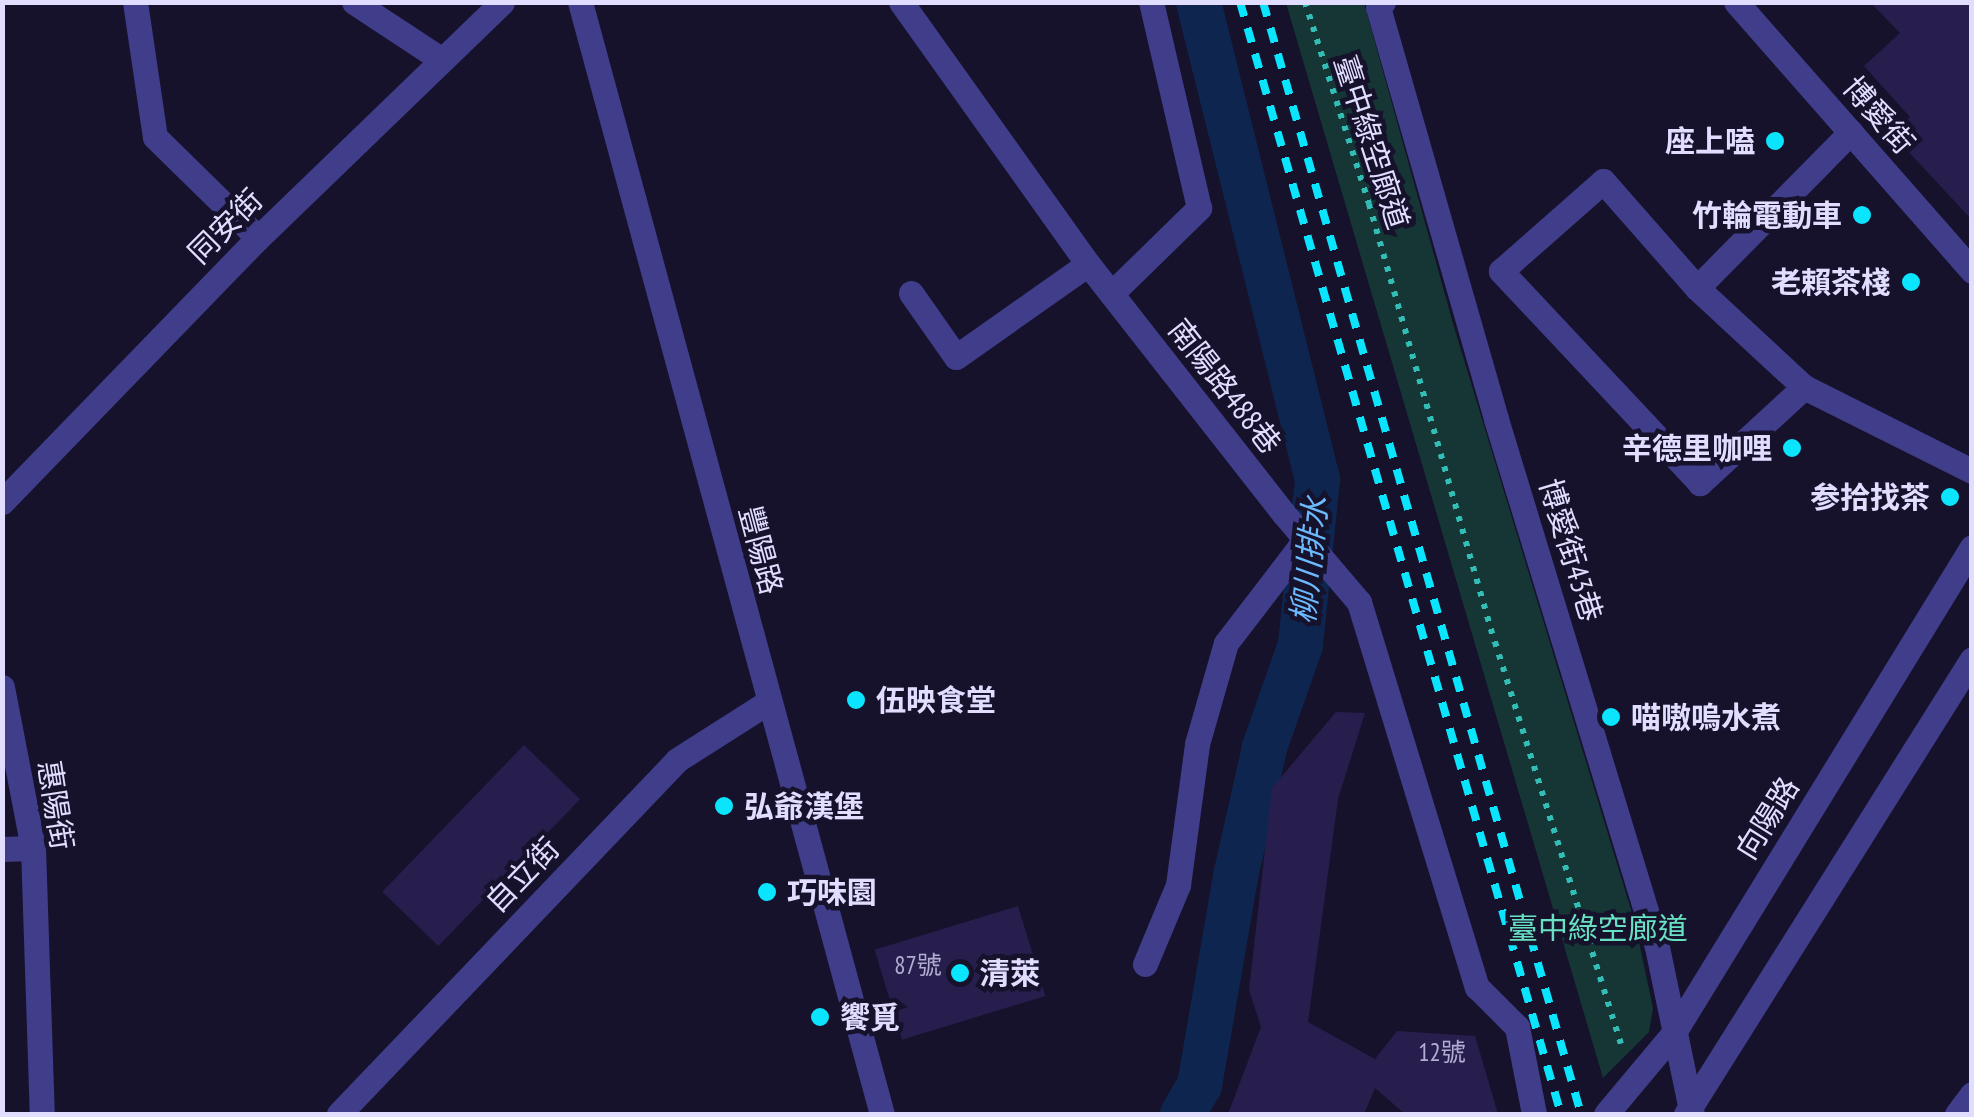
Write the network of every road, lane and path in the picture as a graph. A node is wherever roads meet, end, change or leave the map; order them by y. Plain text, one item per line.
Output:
1 (135, 2) edge
2 (354, 2) edge
3 (502, 2) edge
4 (580, 2) edge
5 (901, 2) edge
6 (1151, 2) edge
7 (1305, 2) edge
8 (1736, 2) edge
9 (1379, 4) edge
10 (442, 60) junction
11 (1851, 132) junction
12 (258, 238) junction
13 (1088, 264) junction
14 (1972, 271) edge
15 (1697, 288) junction
16 (911, 292) dead end
17 (1112, 293) junction
18 (1804, 386) junction
19 (1972, 470) edge
20 (2, 502) edge
21 (1305, 540) junction
22 (1972, 547) edge
23 (1972, 659) edge
24 (2, 687) edge
25 (768, 702) junction
26 (33, 848) junction
27 (2, 849) edge
28 (1145, 964) dead end
29 (1672, 1034) junction
30 (1621, 1043) dead end
31 (1972, 1094) edge
32 (1689, 1113) edge
33 (42, 1114) edge
34 (339, 1114) edge
35 (882, 1114) edge
36 (1534, 1114) edge
37 (1606, 1114) edge
38 (1956, 1114) edge

1 - 12 street
2 - 10 street
3 - 10 street, 同安街
4 - 25 street, 豐陽路
5 - 13 street, 南陽路488巷
6 - 17 street
7 - 30 path, 臺中綠空廊道
8 - 11 street, 博愛街
9 - 29 street, 博愛街43巷
10 - 12 street, 同安街
11 - 14 street, 博愛街
11 - 15 street
12 - 20 street, 同安街
13 - 16 street
13 - 17 street, 南陽路488巷
15 - 18 street
15 - 18 street
17 - 21 street, 南陽路488巷
18 - 19 street
21 - 28 street
21 - 36 street, 南陽路488巷
22 - 29 street, 向陽路
23 - 32 street
24 - 26 street, 惠陽街
25 - 34 street, 自立街
25 - 35 street, 豐陽路
26 - 27 street
26 - 33 street, 惠陽街
29 - 32 street, 博愛街43巷
29 - 37 street, 向陽路
31 - 38 street

